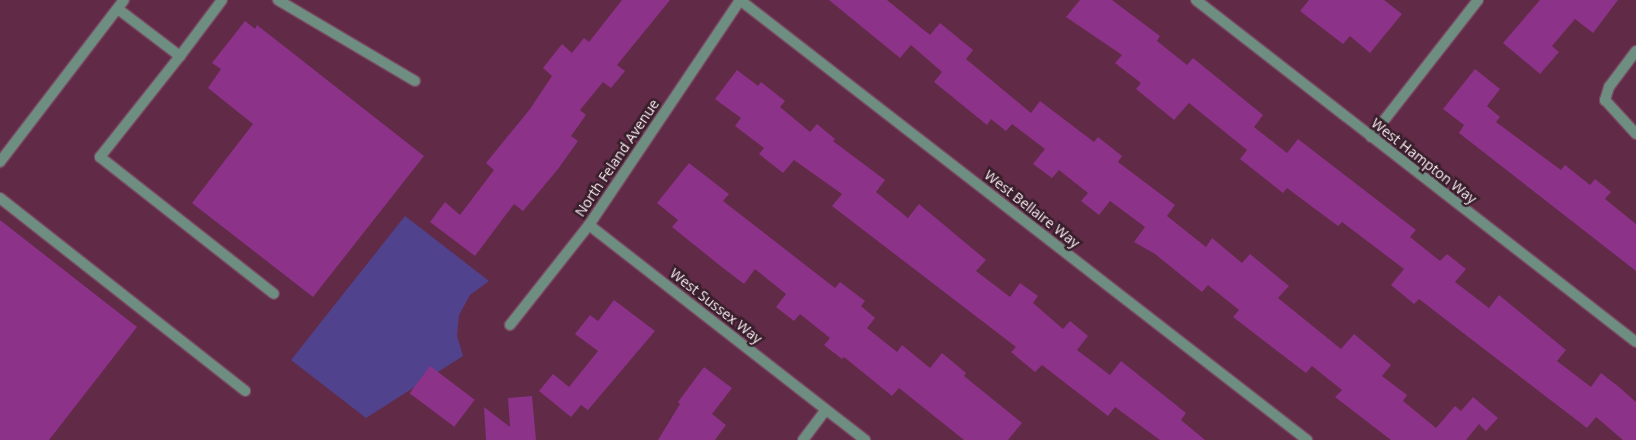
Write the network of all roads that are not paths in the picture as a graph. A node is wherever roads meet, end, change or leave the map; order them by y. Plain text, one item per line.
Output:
1 (124, 0) edge
2 (222, 0) edge
3 (278, 0) edge
4 (740, 0) edge
5 (1196, 0) edge
6 (1478, 0) edge
7 (118, 9) junction
8 (1636, 51) edge
9 (180, 56) junction
10 (415, 81) dead end
11 (1636, 134) edge
12 (1371, 137) junction
13 (0, 162) edge
14 (0, 198) edge
15 (589, 225) junction
16 (274, 294) dead end
17 (510, 325) dead end
18 (1636, 342) edge
19 (245, 390) dead end
20 (826, 410) junction
21 (803, 440) edge
22 (865, 440) edge
23 (1307, 440) edge

1 - 7 street
2 - 9 street
3 - 10 street
4 - 15 street, North Feland Avenue
4 - 23 street, West Bellaire Way
5 - 12 street, West Hampton Way
6 - 12 street
7 - 9 street
7 - 13 street
8 - 11 street
9 - 16 street
12 - 18 street, West Hampton Way
14 - 19 street
15 - 17 street, North Feland Avenue
15 - 20 street, West Sussex Way
20 - 21 street
20 - 22 street, West Sussex Way

